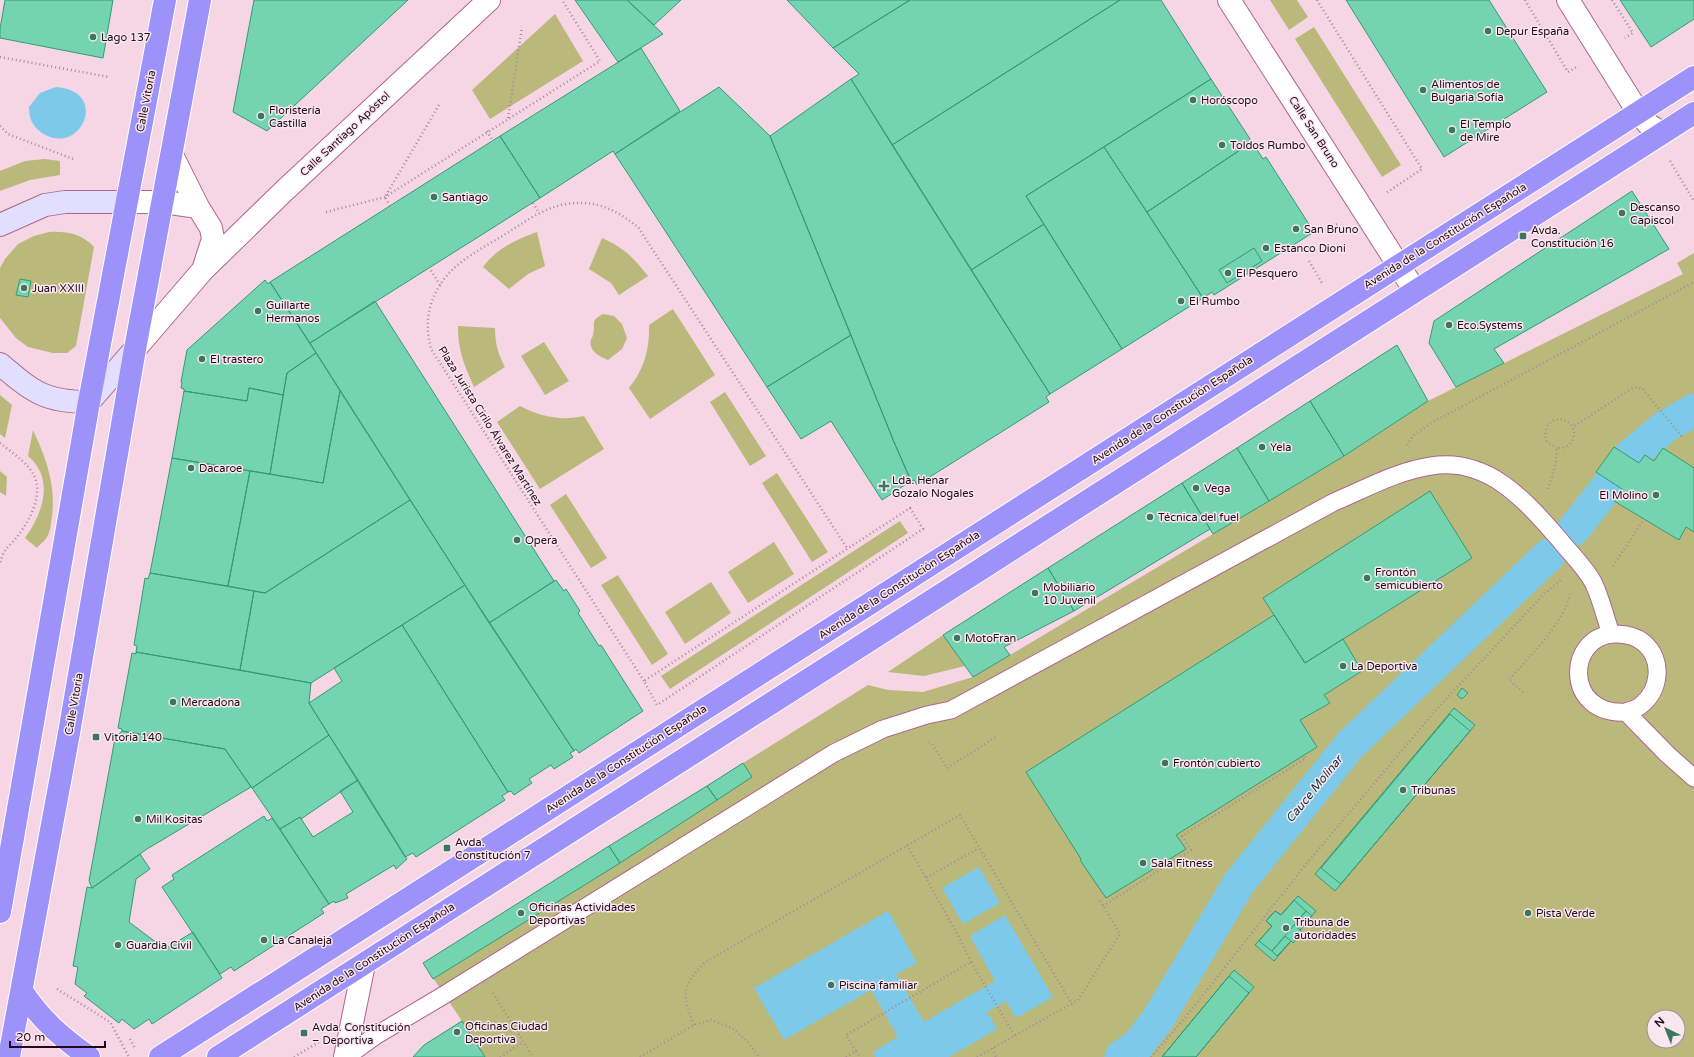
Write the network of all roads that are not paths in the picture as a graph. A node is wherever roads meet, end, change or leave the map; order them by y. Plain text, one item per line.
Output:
1 (165, 0) edge
2 (200, 0) edge
3 (488, 0) edge
4 (1229, 0) edge
5 (1568, 0) edge
6 (1694, 76) edge
7 (1638, 112) junction
8 (1694, 113) edge
9 (1662, 133) junction
10 (172, 155) junction
11 (126, 202) junction
12 (163, 202) junction
13 (198, 208) junction
14 (0, 225) edge
15 (1399, 265) junction
16 (203, 270) junction
17 (1415, 291) junction
18 (135, 349) junction
19 (0, 364) edge
20 (89, 402) junction
21 (1611, 634) junction
22 (1626, 712) junction
23 (1694, 778) edge
24 (0, 912) edge
25 (364, 964) junction
26 (22, 991) junction
27 (226, 1056) edge
28 (9, 1057) edge
29 (89, 1057) edge
30 (160, 1057) edge
31 (345, 1057) edge

1 - 11 highway, Calle Vitoria
2 - 10 highway, Calle Vitoria
3 - 16 street, Calle Santiago Apóstol
4 - 15 street, Calle San Bruno
5 - 7 street
6 - 7 highway, Avenida de la Constitución Española
7 - 9 street
7 - 15 highway, Avenida de la Constitución Española
8 - 9 highway, Avenida de la Constitución Española
9 - 17 highway, Avenida de la Constitución Española
10 - 12 highway, Calle Vitoria
10 - 13 street, Calle Santiago Apóstol
11 - 12 street
11 - 14 main road
11 - 20 highway, Calle Vitoria
12 - 13 street
12 - 18 highway, Calle Vitoria
13 - 16 street, Calle Santiago Apóstol
15 - 17 street, Calle San Bruno
15 - 30 highway, Avenida de la Constitución Española
16 - 18 street, Calle Santiago Apóstol
17 - 25 highway, Avenida de la Constitución Española
18 - 20 main road
18 - 26 highway, Calle Vitoria
19 - 20 main road
20 - 24 highway, Calle Vitoria
21 - 22 lane
21 - 22 lane
21 - 31 lane
22 - 23 lane
25 - 27 highway, Avenida de la Constitución Española
25 - 31 street
26 - 28 highway, Calle Vitoria
26 - 29 highway

